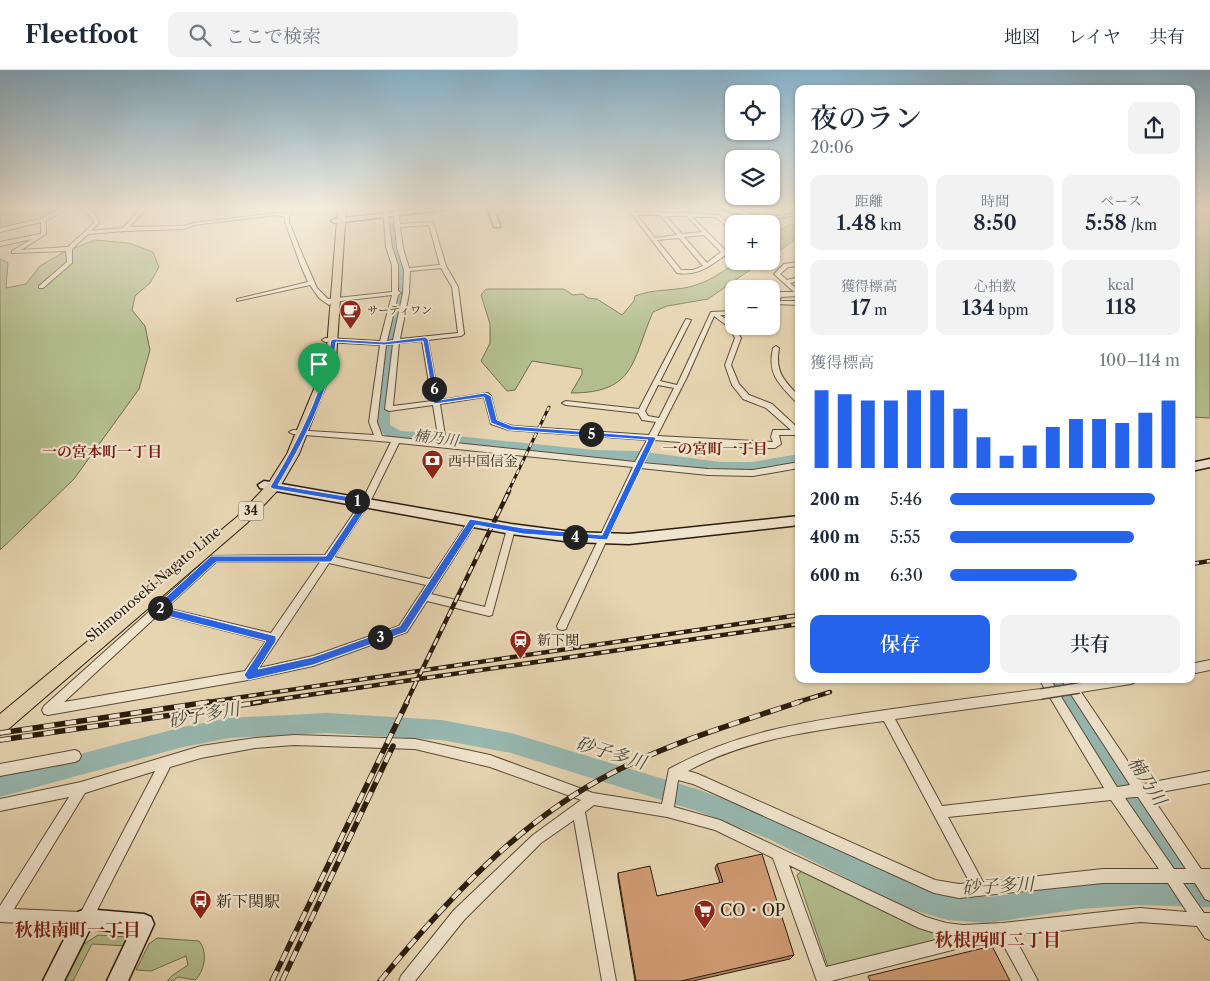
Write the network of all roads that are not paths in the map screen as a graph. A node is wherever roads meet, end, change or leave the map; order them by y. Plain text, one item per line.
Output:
1 (16, 251) edge
2 (38, 251) edge
3 (69, 251) edge
4 (298, 251) edge
5 (335, 251) edge
6 (390, 251) edge
7 (401, 251) edge
8 (438, 251) edge
9 (662, 251) edge
10 (693, 251) edge
11 (724, 252) edge
12 (795, 264) edge
13 (443, 266) junction
14 (706, 266) junction
15 (407, 270) junction
16 (795, 281) edge
17 (785, 282) junction
18 (311, 283) junction
19 (41, 287) dead end
20 (795, 291) edge
21 (406, 293) junction
22 (395, 294) junction
23 (795, 294) edge
24 (780, 295) edge
25 (239, 300) dead end
26 (331, 301) junction
27 (780, 303) edge
28 (795, 303) edge
29 (713, 313) junction
30 (725, 313) edge
31 (688, 320) dead end
32 (425, 339) junction
33 (330, 340) junction
34 (396, 342) junction
35 (384, 343) junction
36 (776, 348) dead end
37 (656, 382) junction
38 (678, 387) junction
39 (795, 395) edge
40 (436, 403) junction
41 (566, 403) dead end
42 (641, 411) junction
43 (661, 421) junction
44 (795, 430) edge
45 (298, 432) junction
46 (795, 433) edge
47 (379, 438) junction
48 (653, 438) junction
49 (396, 440) junction
50 (443, 445) junction
51 (1210, 463) edge
52 (638, 464) junction
53 (795, 465) edge
54 (1195, 466) edge
55 (269, 486) junction
56 (366, 502) junction
57 (795, 520) edge
58 (473, 521) junction
59 (511, 529) junction
60 (604, 538) junction
61 (328, 559) junction
62 (432, 583) junction
63 (424, 596) junction
64 (158, 610) junction
65 (562, 626) dead end
66 (273, 638) junction
67 (1210, 665) edge
68 (1195, 667) edge
69 (248, 675) junction
70 (1047, 683) edge
71 (1069, 683) edge
72 (1108, 683) edge
73 (887, 715) junction
74 (1, 720) edge
75 (75, 756) dead end
76 (166, 763) junction
77 (0, 770) edge
78 (672, 776) junction
79 (1210, 777) edge
80 (81, 788) junction
81 (1138, 790) junction
82 (1118, 792) junction
83 (593, 799) junction
84 (0, 805) edge
85 (668, 808) junction
86 (579, 811) junction
87 (939, 812) junction
88 (778, 853) junction
89 (1173, 877) junction
90 (1200, 877) edge
91 (980, 889) junction
92 (1210, 894) edge
93 (1, 915) edge
94 (1202, 917) edge
95 (85, 919) junction
96 (1003, 930) junction
97 (963, 932) junction
98 (1210, 933) edge
99 (823, 978) edge
100 (53, 981) edge
101 (117, 981) edge
102 (406, 981) edge
103 (609, 981) edge
104 (1031, 981) edge

1 - 2 street
3 - 19 street
4 - 18 street
5 - 26 main road, Shimonoseki Nagato Line / 34
6 - 22 street
7 - 15 street
8 - 13 street
9 - 14 street
10 - 14 street
11 - 14 street
12 - 17 street
13 - 15 street
13 - 32 street
15 - 21 street
16 - 17 street
17 - 20 street
18 - 25 street
18 - 26 street
21 - 22 street
21 - 34 street
22 - 26 street
22 - 35 street
23 - 24 street
26 - 33 main road, Shimonoseki Nagato Line / 34
27 - 28 street
29 - 30 street
29 - 38 street
29 - 44 street
31 - 37 street
32 - 34 street
32 - 40 street
33 - 35 street
33 - 45 main road, Shimonoseki Nagato Line / 34
34 - 35 street
34 - 40 street
35 - 47 street
36 - 39 street
37 - 38 street
37 - 42 street
38 - 43 street
40 - 48 street
40 - 50 street
41 - 42 street
42 - 43 street
43 - 48 street
45 - 47 street
45 - 55 main road, Shimonoseki Nagato Line / 34
46 - 48 street
47 - 49 street
48 - 52 street
49 - 50 street
49 - 56 street
50 - 52 street
51 - 54 street
52 - 53 street
52 - 60 street
55 - 56 street
55 - 74 main road, Shimonoseki Nagato Line / 34
56 - 58 street
56 - 61 street
57 - 60 street
58 - 59 street
58 - 62 street
59 - 60 street
59 - 63 street
60 - 65 street
61 - 62 street
61 - 64 street
61 - 66 street
62 - 63 street
63 - 69 street
64 - 66 street
64 - 69 street
66 - 69 street
67 - 68 street
70 - 82 street
71 - 81 street
72 - 73 street, bridge
73 - 78 street
73 - 87 street
75 - 77 street
76 - 80 street
76 - 83 street
76 - 95 street
78 - 85 street
78 - 91 street
79 - 81 street
80 - 84 street
80 - 93 street
81 - 82 street
81 - 90 street
82 - 87 street
82 - 89 street
83 - 85 street
83 - 86 street
85 - 88 street
86 - 102 street
86 - 103 street
87 - 91 street
88 - 97 street
88 - 99 street
89 - 90 street
89 - 91 street
89 - 94 street
90 - 92 street
93 - 95 street
94 - 96 street
94 - 98 street
95 - 100 street
95 - 101 street
96 - 97 street
96 - 104 street
97 - 99 street

